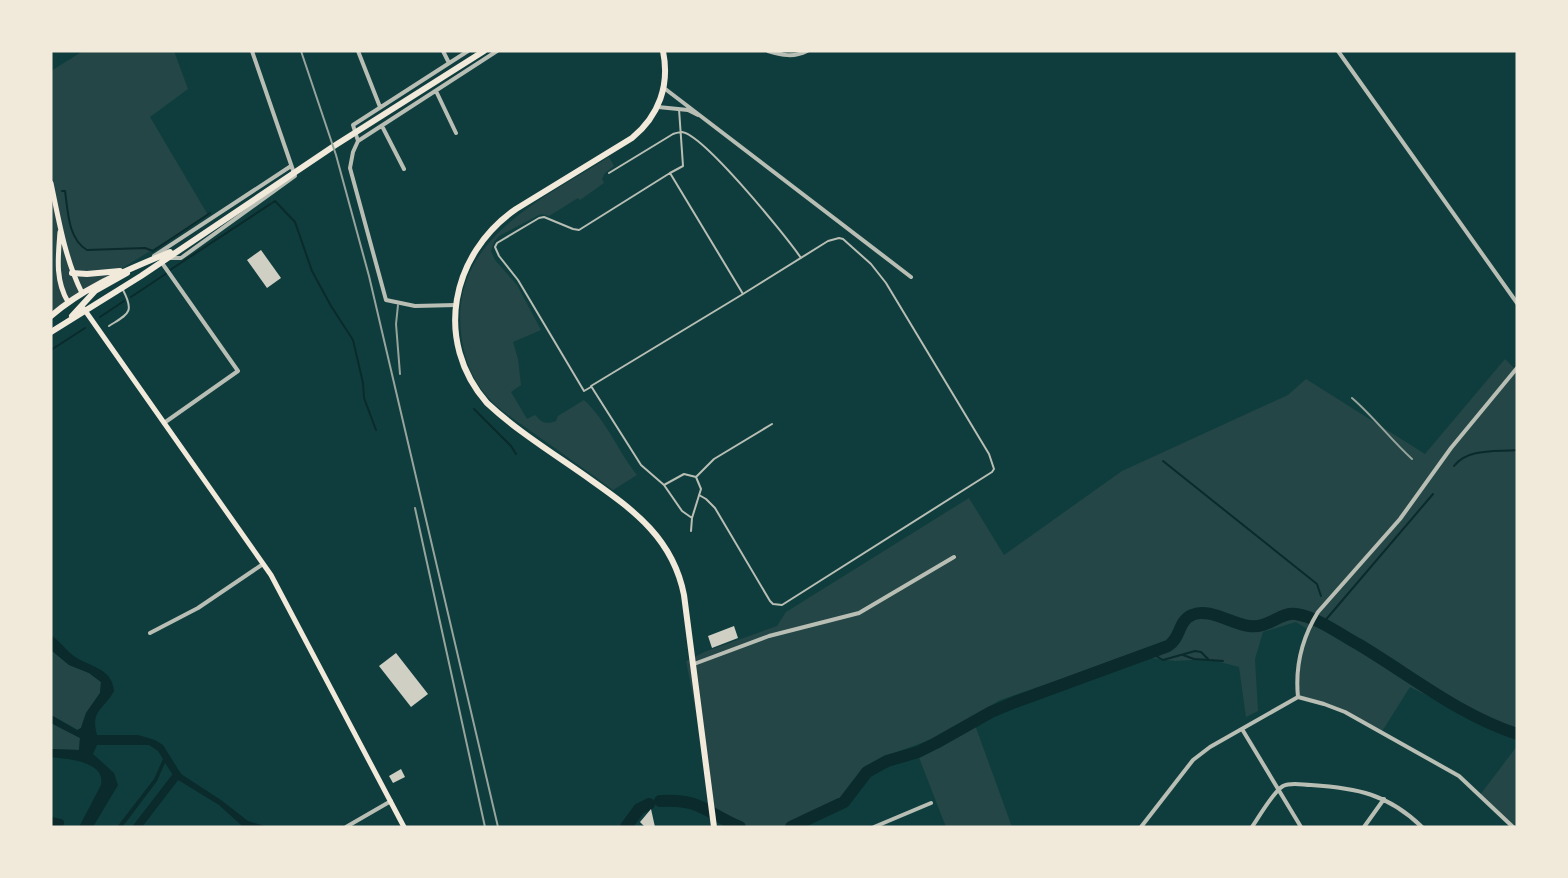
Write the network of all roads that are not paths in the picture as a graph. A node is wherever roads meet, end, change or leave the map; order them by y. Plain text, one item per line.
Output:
1 (252, 51) edge
2 (358, 51) edge
3 (443, 51) edge
4 (468, 51) edge
5 (484, 51) edge
6 (497, 51) edge
7 (663, 51) edge
8 (768, 51) edge
9 (807, 51) edge
10 (1338, 51) edge
11 (449, 63) junction
12 (664, 84) junction
13 (436, 91) junction
14 (380, 107) junction
15 (658, 107) junction
16 (680, 109) junction
17 (706, 120) junction
18 (382, 126) junction
19 (682, 132) junction
20 (456, 133) dead end
21 (358, 141) junction
22 (291, 166) junction
23 (404, 169) dead end
24 (609, 173) dead end
25 (670, 173) junction
26 (51, 183) edge
27 (60, 227) junction
28 (184, 246) junction
29 (801, 258) junction
30 (164, 260) junction
31 (143, 264) junction
32 (124, 271) junction
33 (72, 273) junction
34 (911, 277) dead end
35 (122, 287) junction
36 (82, 293) junction
37 (743, 294) junction
38 (68, 302) junction
39 (1517, 303) edge
40 (456, 305) junction
41 (83, 308) junction
42 (51, 316) edge
43 (109, 326) dead end
44 (51, 332) edge
45 (1517, 368) edge
46 (591, 386) junction
47 (164, 423) junction
48 (772, 424) dead end
49 (696, 477) junction
50 (664, 485) junction
51 (699, 495) junction
52 (692, 518) junction
53 (692, 531) dead end
54 (954, 557) dead end
55 (264, 564) junction
56 (150, 633) dead end
57 (694, 664) junction
58 (1298, 697) junction
59 (1242, 729) junction
60 (1279, 790) junction
61 (391, 800) junction
62 (1384, 800) junction
63 (932, 803) dead end
64 (714, 826) edge
65 (346, 827) edge
66 (404, 827) edge
67 (874, 827) edge
68 (1141, 827) edge
69 (1252, 827) edge
70 (1301, 827) edge
71 (1364, 827) edge
72 (1422, 827) edge
73 (1513, 827) edge

1 - 22 street
2 - 14 street
3 - 11 street
4 - 11 street
5 - 28 main road
6 - 13 street
7 - 12 main road
8 - 9 street
10 - 39 street
11 - 14 street
12 - 15 main road
12 - 17 street
13 - 18 street
13 - 20 street
14 - 21 street
15 - 16 street
15 - 40 main road
16 - 17 street
16 - 19 lane
17 - 34 street
18 - 21 street
18 - 23 street
19 - 24 lane
19 - 25 lane
19 - 29 lane
21 - 40 street
22 - 30 street
22 - 31 street
25 - 37 lane
25 - 46 lane
26 - 27 main road
27 - 33 main road
27 - 38 main road
28 - 30 main road
28 - 31 main road
29 - 37 lane
29 - 51 lane
30 - 35 main road
30 - 47 street
31 - 32 main road
31 - 41 main road
32 - 33 main road
32 - 36 main road
33 - 36 main road
35 - 41 main road
35 - 43 lane
36 - 38 main road
36 - 41 main road
37 - 46 lane
38 - 41 main road
38 - 42 main road
40 - 57 main road
41 - 44 main road
41 - 47 main road
45 - 58 street
46 - 50 lane
47 - 55 main road
48 - 49 lane
49 - 50 lane
49 - 51 lane
50 - 52 lane
51 - 52 lane
52 - 53 lane
54 - 57 street
55 - 56 street
55 - 61 main road
57 - 64 main road
58 - 59 street
58 - 73 street
59 - 60 street
59 - 68 street
60 - 62 street
60 - 69 street
60 - 70 street
61 - 65 street
61 - 66 main road
62 - 71 street
62 - 72 street
63 - 67 street

